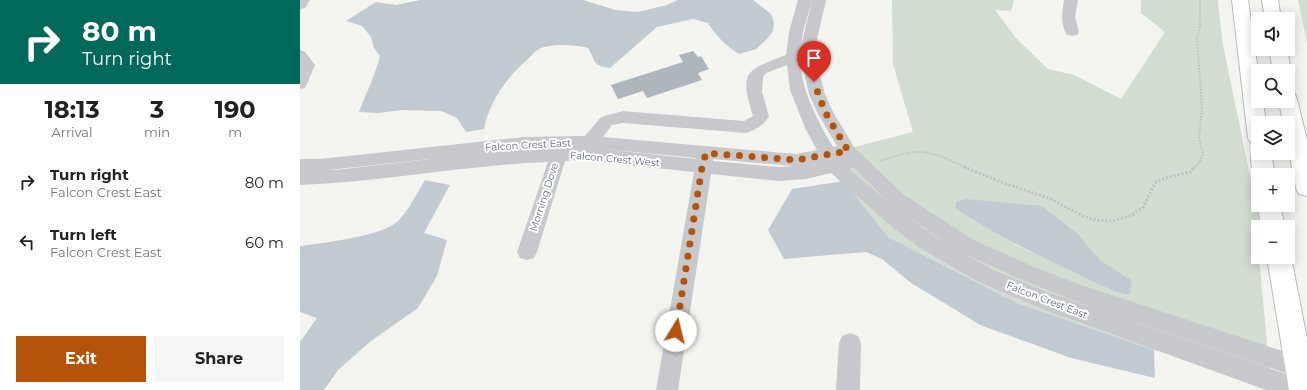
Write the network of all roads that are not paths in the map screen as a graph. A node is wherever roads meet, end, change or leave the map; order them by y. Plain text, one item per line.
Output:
1 (303, 0) edge
2 (805, 0) edge
3 (819, 0) edge
4 (1071, 0) edge
5 (1240, 0) edge
6 (1270, 0) edge
7 (300, 5) edge
8 (1272, 12) edge
9 (1072, 32) dead end
10 (300, 55) edge
11 (800, 55) junction
12 (300, 84) edge
13 (1290, 108) edge
14 (1255, 116) edge
15 (584, 148) junction
16 (560, 149) junction
17 (855, 158) junction
18 (704, 160) junction
19 (832, 160) junction
20 (300, 165) edge
21 (363, 167) junction
22 (300, 178) edge
23 (1307, 188) edge
24 (527, 252) dead end
25 (1280, 264) edge
26 (1024, 282) junction
27 (850, 343) dead end
28 (1300, 382) edge
29 (667, 390) edge
30 (848, 390) edge

1 - 7 street
2 - 11 street, Falcon Crest East
3 - 11 street, Falcon Crest East
4 - 9 street
5 - 14 main road
6 - 8 main road
10 - 12 street
11 - 15 street
11 - 17 street, Falcon Crest East
11 - 19 street, Falcon Crest East
13 - 23 main road
15 - 16 street, Falcon Crest West
15 - 18 street, Falcon Crest West
16 - 21 street, Falcon Crest West
16 - 24 street, Morning Dove
17 - 19 street, Falcon Crest West
17 - 26 street, Falcon Crest East
18 - 19 street, Falcon Crest West
18 - 29 street
19 - 26 street, Falcon Crest East
20 - 21 street
21 - 22 street, Falcon Crest West
25 - 28 main road
26 - 28 street, Falcon Crest East
27 - 30 street

